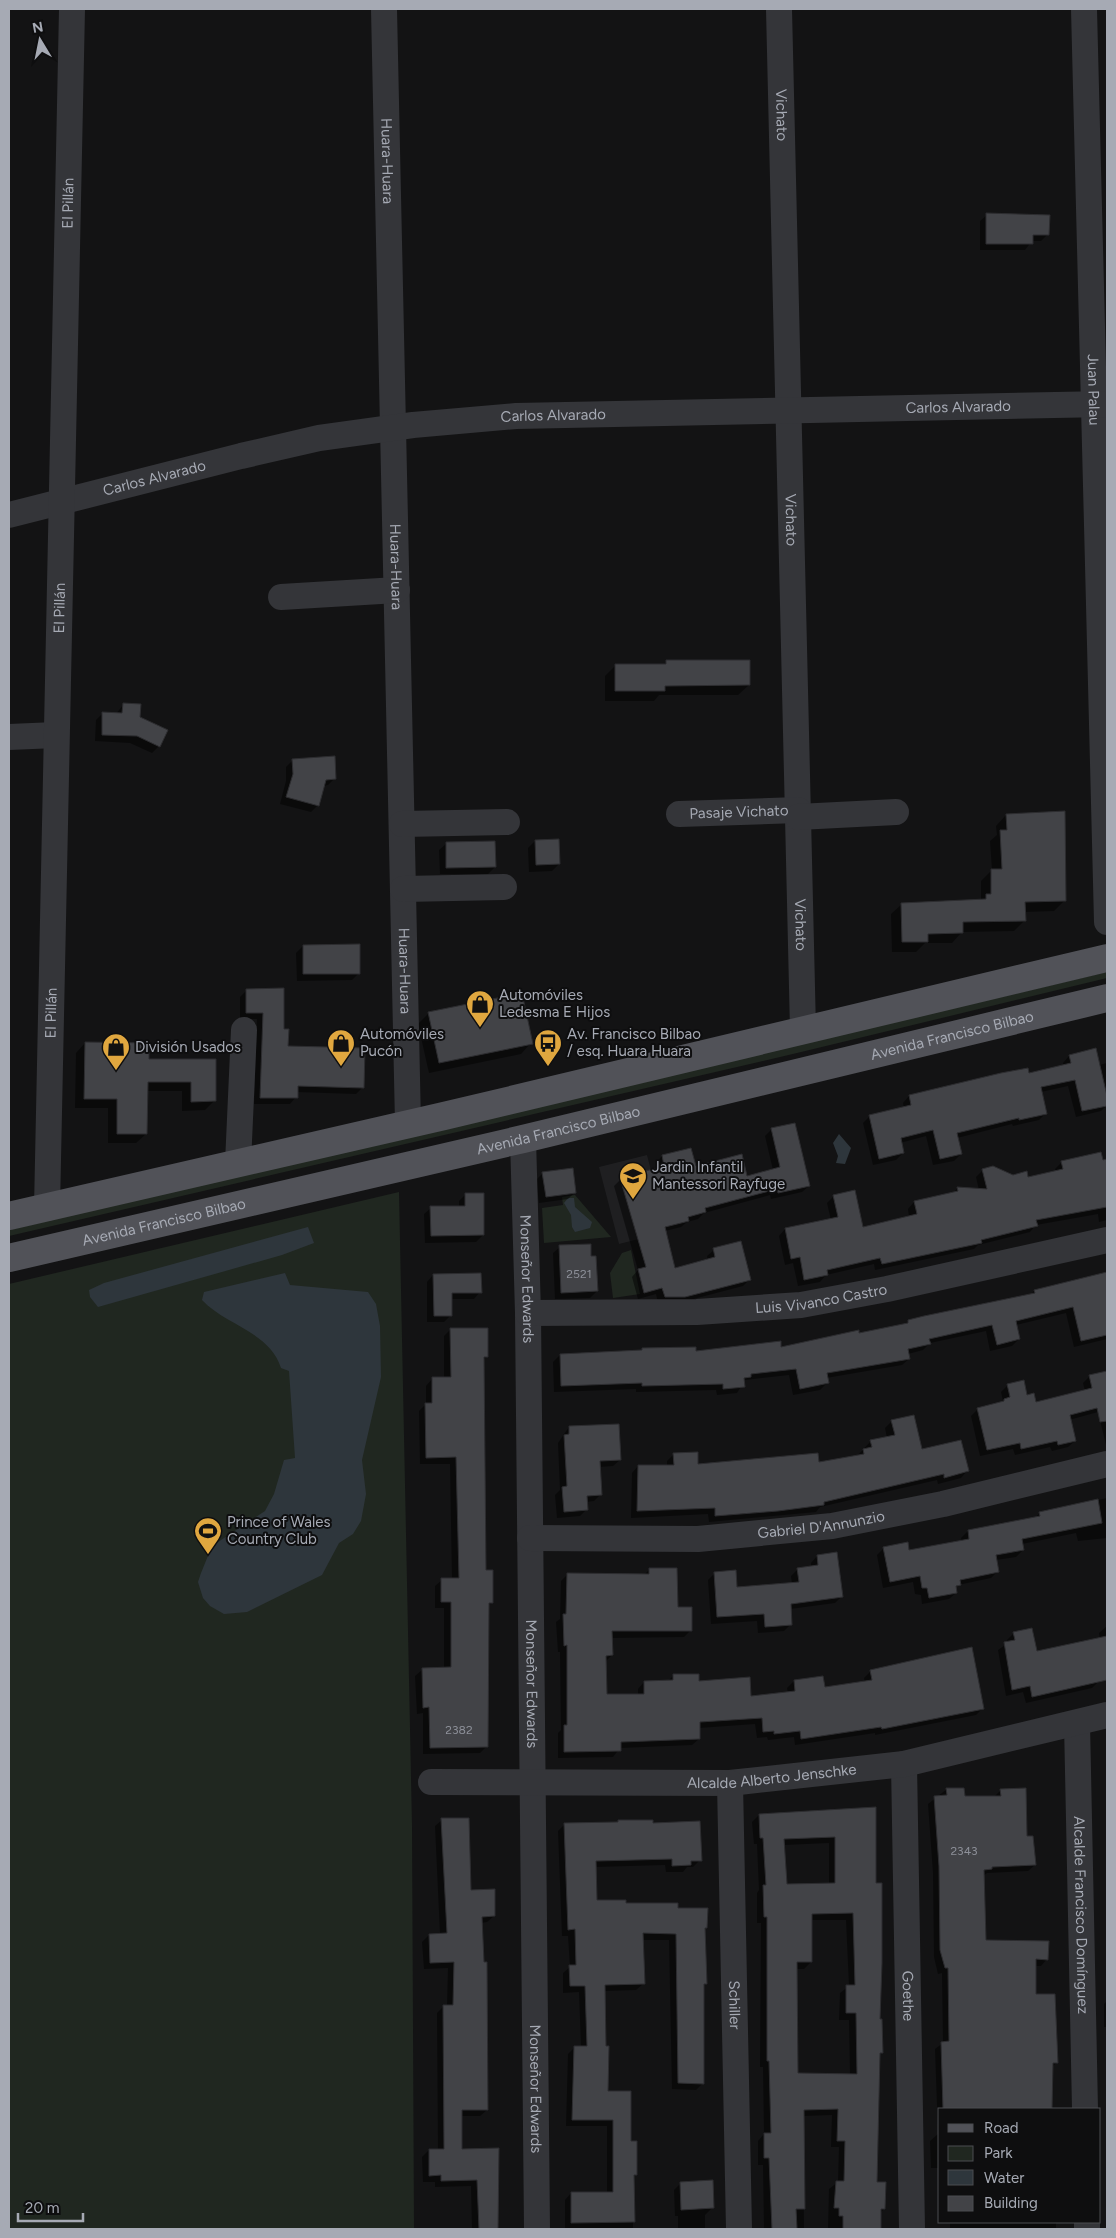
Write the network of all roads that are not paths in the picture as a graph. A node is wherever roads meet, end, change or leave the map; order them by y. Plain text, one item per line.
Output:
1 (72, 9) edge
2 (384, 9) edge
3 (779, 9) edge
4 (1084, 9) edge
5 (1100, 404) edge
6 (789, 411) junction
7 (394, 428) junction
8 (61, 502) junction
9 (9, 515) edge
10 (397, 590) junction
11 (281, 597) dead end
12 (1104, 665) edge
13 (56, 735) junction
14 (9, 737) edge
15 (896, 812) dead end
16 (798, 813) junction
17 (679, 814) dead end
18 (507, 822) dead end
19 (402, 824) junction
20 (504, 886) dead end
21 (403, 889) junction
22 (1107, 922) edge
23 (1107, 958) edge
24 (1107, 998) edge
25 (244, 1030) dead end
26 (803, 1030) junction
27 (566, 1087) junction
28 (408, 1124) junction
29 (523, 1139) junction
30 (238, 1163) junction
31 (46, 1208) junction
32 (9, 1216) edge
33 (1107, 1240) edge
34 (9, 1258) edge
35 (528, 1313) junction
36 (1107, 1464) edge
37 (530, 1538) junction
38 (1107, 1716) edge
39 (1078, 1722) junction
40 (904, 1764) junction
41 (431, 1782) dead end
42 (531, 1782) junction
43 (730, 1783) junction
44 (1085, 2108) edge
45 (536, 2229) edge
46 (739, 2229) edge
47 (912, 2229) edge

1 - 8 street, El Pillán
2 - 7 street, Huara-Huara
3 - 6 street, Vichato
4 - 5 street, Juan Palau
5 - 6 street, Carlos Alvarado
5 - 12 street, Juan Palau
6 - 7 street, Carlos Alvarado
6 - 16 street, Vichato
7 - 8 street, Carlos Alvarado
7 - 10 street, Huara-Huara
8 - 9 street, Carlos Alvarado
8 - 13 street, El Pillán
10 - 11 street
10 - 19 street, Huara-Huara
12 - 22 street, Juan Palau
13 - 14 street
13 - 31 street, El Pillán
15 - 16 street, Pasaje Vichato
16 - 17 street, Pasaje Vichato
16 - 26 street, Vichato
18 - 19 street
19 - 21 street, Huara-Huara
20 - 21 street
21 - 28 street, Huara-Huara
23 - 26 main road
24 - 29 main road, Avenida Francisco Bilbao
25 - 30 street
26 - 27 main road
27 - 28 main road
27 - 29 main road
28 - 30 main road
29 - 34 main road, Avenida Francisco Bilbao
29 - 35 street, Monseñor Edwards
30 - 31 main road
31 - 32 main road
33 - 35 street, Luis Vivanco Castro
35 - 37 street, Monseñor Edwards
36 - 37 street, Gabriel D'Annunzio
37 - 42 street, Monseñor Edwards
38 - 39 street, Alcalde Alberto Jenschke
39 - 40 street, Alcalde Alberto Jenschke
39 - 44 street, Alcalde Francisco Domínguez
40 - 43 street, Alcalde Alberto Jenschke
40 - 47 street, Goethe
41 - 42 street, Alcalde Alberto Jenschke
42 - 43 street, Alcalde Alberto Jenschke
42 - 45 street, Monseñor Edwards
43 - 46 street, Schiller

